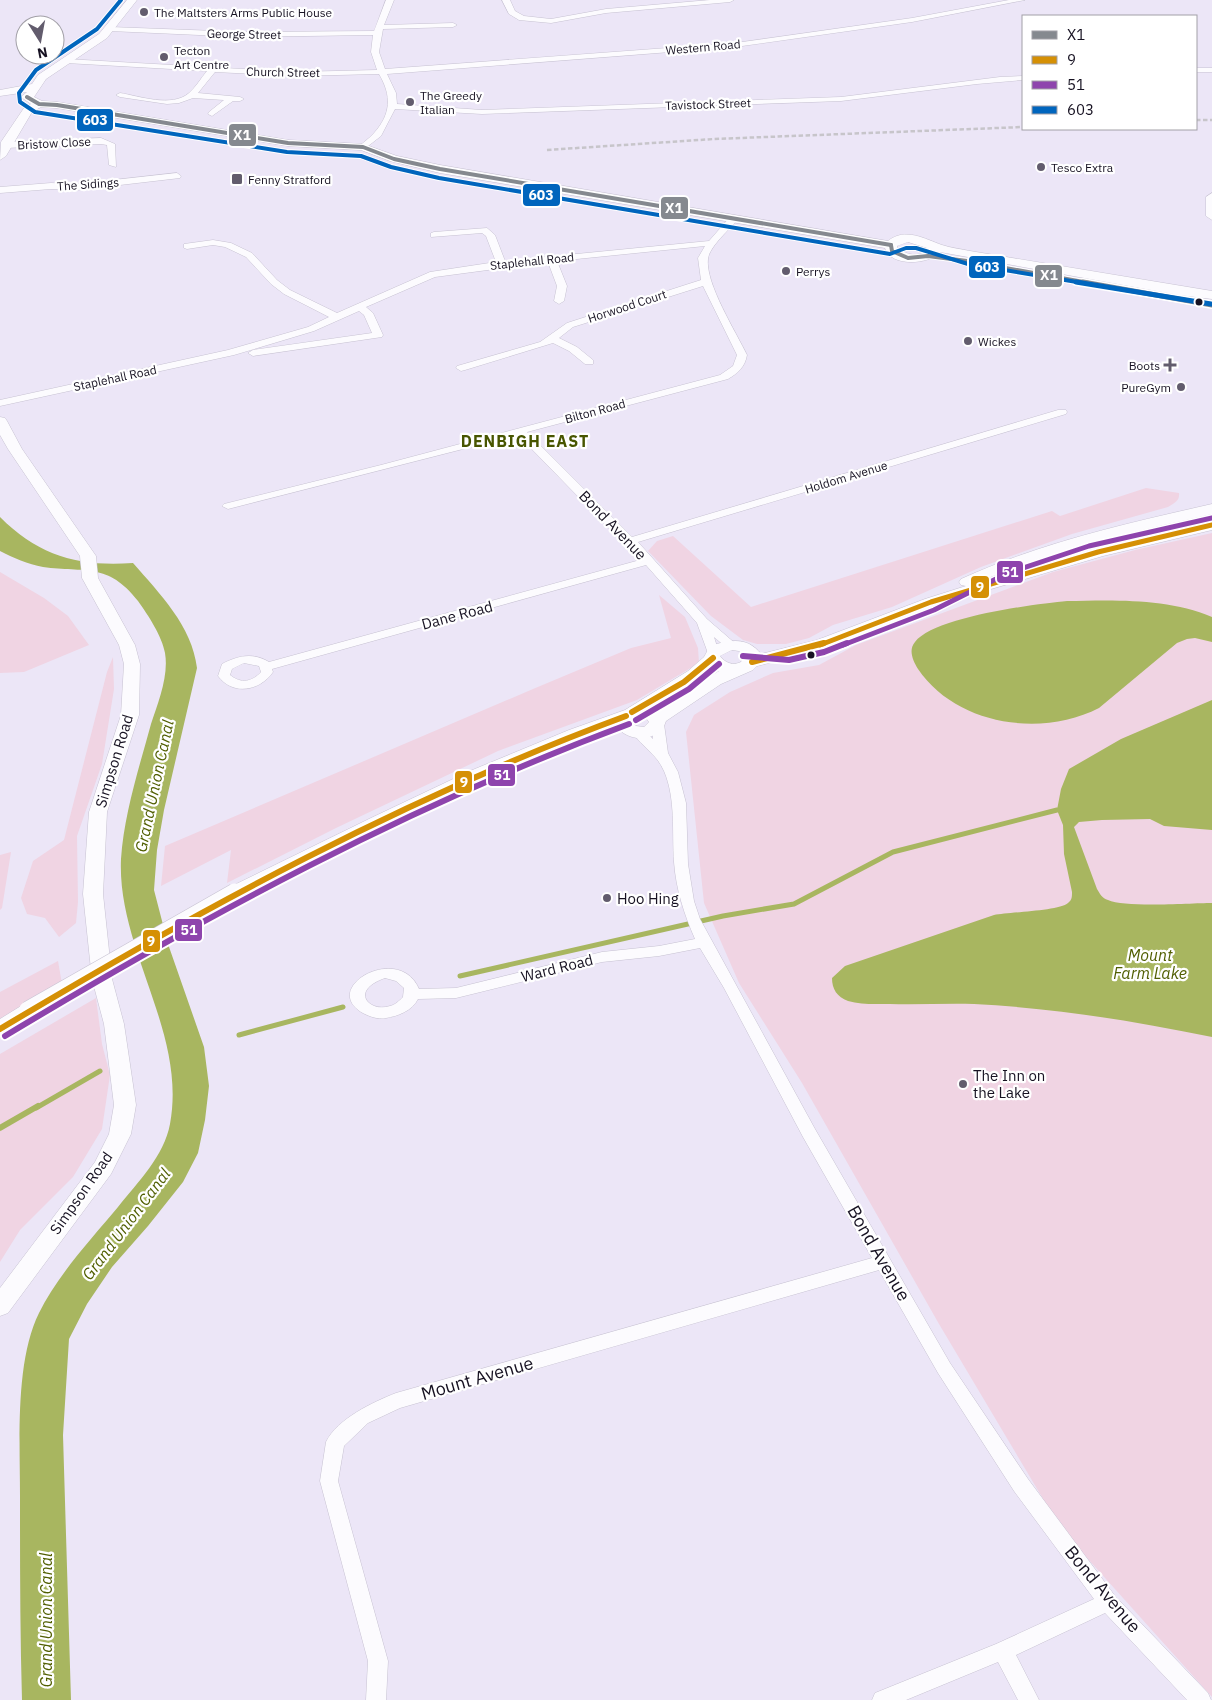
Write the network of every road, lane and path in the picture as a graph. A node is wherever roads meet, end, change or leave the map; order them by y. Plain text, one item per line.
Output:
1 (132, 0) edge
2 (390, 0) edge
3 (506, 0) edge
4 (730, 0) edge
5 (1021, 0) edge
6 (453, 25) dead end
7 (110, 29) junction
8 (379, 30) junction
9 (66, 61) junction
10 (212, 70) junction
11 (1197, 70) edge
12 (1212, 70) edge
13 (381, 71) junction
14 (1022, 78) edge
15 (35, 87) junction
16 (0, 95) edge
17 (120, 95) dead end
18 (192, 95) junction
19 (27, 97) junction
20 (230, 99) junction
21 (240, 99) dead end
22 (39, 104) junction
23 (392, 106) junction
24 (212, 114) dead end
25 (363, 147) junction
26 (3, 151) edge
27 (113, 165) dead end
28 (177, 176) dead end
29 (497, 179) joint
30 (0, 190) edge
31 (1212, 197) edge
32 (1212, 216) edge
33 (733, 220) junction
34 (434, 235) dead end
35 (712, 243) junction
36 (891, 245) junction
37 (187, 246) dead end
38 (930, 251) junction
39 (551, 259) junction
40 (502, 264) junction
41 (706, 282) junction
42 (1212, 295) edge
43 (559, 301) dead end
44 (1212, 305) edge
45 (360, 307) junction
46 (338, 318) junction
47 (554, 340) junction
48 (230, 353) junction
49 (589, 362) dead end
50 (461, 368) dead end
51 (0, 403) edge
52 (1062, 412) dead end
53 (0, 421) edge
54 (520, 431) junction
55 (228, 506) dead end
56 (1212, 509) edge
57 (1212, 525) edge
58 (630, 541) junction
59 (648, 561) junction
60 (931, 602) junction
61 (703, 622) junction
62 (738, 646) junction
63 (789, 651) junction
64 (713, 656) junction
65 (744, 666) junction
66 (266, 667) dead end
67 (630, 722) junction
68 (658, 722) junction
69 (661, 753) junction
70 (704, 942) junction
71 (412, 994) dead end
72 (28, 1011) joint
73 (0, 1029) edge
74 (884, 1262) junction
75 (0, 1306) edge
76 (1108, 1602) junction
77 (1003, 1651) junction
78 (376, 1700) edge
79 (882, 1700) edge
80 (1029, 1700) edge
81 (1201, 1700) edge

1 - 7 street
2 - 8 street
3 - 4 street
5 - 13 street, Western Road
6 - 8 street, George Street
7 - 8 street, George Street
7 - 9 street
8 - 13 street
9 - 10 street, Church Street
9 - 15 street
10 - 13 street, Church Street
10 - 18 street
11 - 12 street
13 - 23 street
14 - 23 street, Tavistock Street
15 - 16 street
15 - 19 street
16 - 19 street
17 - 18 street
18 - 20 street
19 - 22 street
20 - 21 street
20 - 24 street
22 - 25 street
22 - 26 street
23 - 25 street
25 - 29 street
26 - 27 street, Bristow Close
28 - 30 street, The Sidings
29 - 33 street
31 - 32 street
33 - 35 street, Bilton Road
33 - 36 street
34 - 40 street
35 - 39 street, Staplehall Road
35 - 41 street, Bilton Road
36 - 38 street
36 - 38 street
37 - 46 street
38 - 42 street
38 - 44 street
39 - 40 street, Staplehall Road
39 - 43 street
40 - 45 street, Staplehall Road
41 - 47 street, Horwood Court
41 - 54 street, Bilton Road
45 - 46 street, Staplehall Road
45 - 48 street, Staplehall Road
46 - 48 street, Staplehall Road
47 - 49 street
47 - 50 street, Horwood Court
48 - 51 street, Staplehall Road
52 - 58 street, Holdom Avenue
53 - 75 street, Simpson Road
54 - 55 street, Bilton Road
54 - 58 street, Bond Avenue
56 - 60 street
57 - 60 street
58 - 59 street, Bond Avenue
59 - 61 street, Bond Avenue
59 - 66 street, Dane Road
60 - 63 street
61 - 62 street, Bond Avenue
61 - 64 street, Bond Avenue
62 - 63 street
62 - 64 street
62 - 65 street
63 - 65 street
64 - 65 street
64 - 67 street
65 - 68 street
67 - 68 street
67 - 69 street, Bond Avenue
67 - 72 street, bridge
68 - 69 street, Bond Avenue
69 - 70 street, Bond Avenue
70 - 71 street, Ward Road
70 - 74 street, Bond Avenue
72 - 73 street
74 - 76 street, Bond Avenue
74 - 78 street, Mount Avenue
76 - 77 street
76 - 81 street, Bond Avenue
77 - 79 street
77 - 80 street

